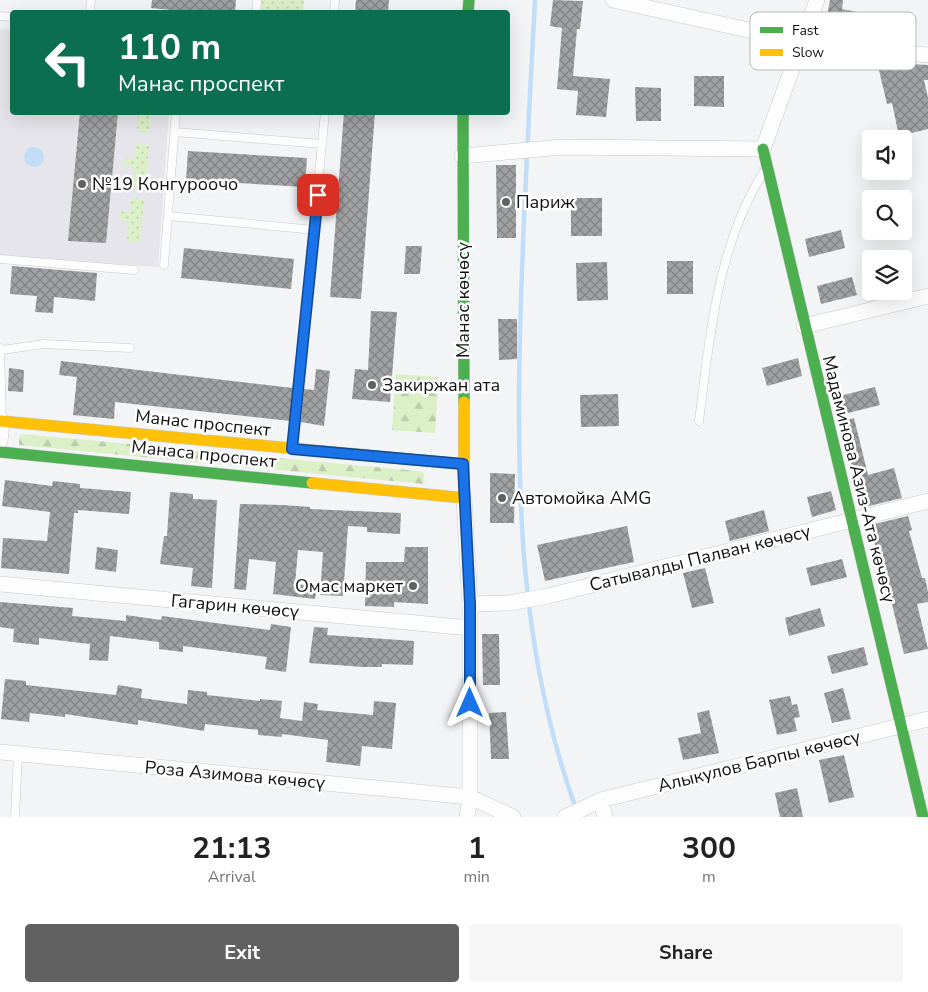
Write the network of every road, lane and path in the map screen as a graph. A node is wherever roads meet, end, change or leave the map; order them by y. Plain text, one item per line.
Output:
1 (613, 0) edge
2 (817, 0) edge
3 (813, 12) edge
4 (750, 30) edge
5 (792, 70) edge
6 (176, 115) edge
7 (325, 115) edge
8 (463, 115) edge
9 (175, 132) junction
10 (322, 144) junction
11 (763, 149) junction
12 (462, 156) junction
13 (767, 165) junction
14 (169, 216) junction
15 (314, 230) junction
16 (0, 259) edge
17 (164, 265) dead end
18 (134, 270) dead end
19 (928, 296) edge
20 (804, 326) junction
21 (130, 348) dead end
22 (1, 349) edge
23 (1, 421) edge
24 (699, 421) dead end
25 (0, 441) edge
26 (292, 449) junction
27 (0, 452) edge
28 (463, 464) junction
29 (464, 498) junction
30 (928, 501) edge
31 (852, 519) junction
32 (0, 584) edge
33 (470, 604) junction
34 (470, 628) junction
35 (928, 719) edge
36 (901, 726) junction
37 (0, 752) edge
38 (18, 754) junction
39 (470, 797) junction
40 (596, 803) junction
41 (15, 817) edge
42 (467, 817) edge
43 (513, 817) edge
44 (565, 817) edge
45 (605, 817) edge
46 (923, 817) edge

1 - 4 street
2 - 3 street
5 - 11 street
6 - 9 lane
7 - 10 lane
8 - 12 main road, Манас көчөсү
9 - 10 lane
9 - 14 lane
10 - 15 lane
11 - 12 street
11 - 13 main road, Мадаминова Азиз-Ата көчөсү
12 - 28 main road, Манас көчөсү
13 - 20 main road, Мадаминова Азиз-Ата көчөсү
13 - 24 lane
14 - 15 lane
14 - 17 lane
15 - 26 lane
16 - 18 lane
19 - 20 street
20 - 31 main road, Мадаминова Азиз-Ата көчөсү
21 - 22 lane
22 - 23 lane
23 - 25 street
23 - 26 main road, Манас проспект
26 - 28 main road, Манас проспект
27 - 29 main road, Манаса проспект
28 - 29 main road, Манас көчөсү
29 - 33 street, Манас көчөсү
30 - 31 street, Сатывалды Палван көчөсү
31 - 33 street, Сатывалды Палван көчөсү
31 - 36 main road, Мадаминова Азиз-Ата көчөсү
32 - 34 street, Гагарин көчөсү
33 - 34 street, Манас көчөсү
34 - 39 street, Манас көчөсү
35 - 36 street, Алыкулов Барпы көчөсү
36 - 40 street, Алыкулов Барпы көчөсү
36 - 46 main road, Мадаминова Азиз-Ата көчөсү
37 - 38 street, Роза Азимова көчөсү
38 - 39 street, Роза Азимова көчөсү
38 - 41 lane
39 - 42 street, Манас көчөсү
39 - 43 street, Роза Азимова көчөсү
40 - 44 street, Алыкулов Барпы көчөсү
40 - 45 street

